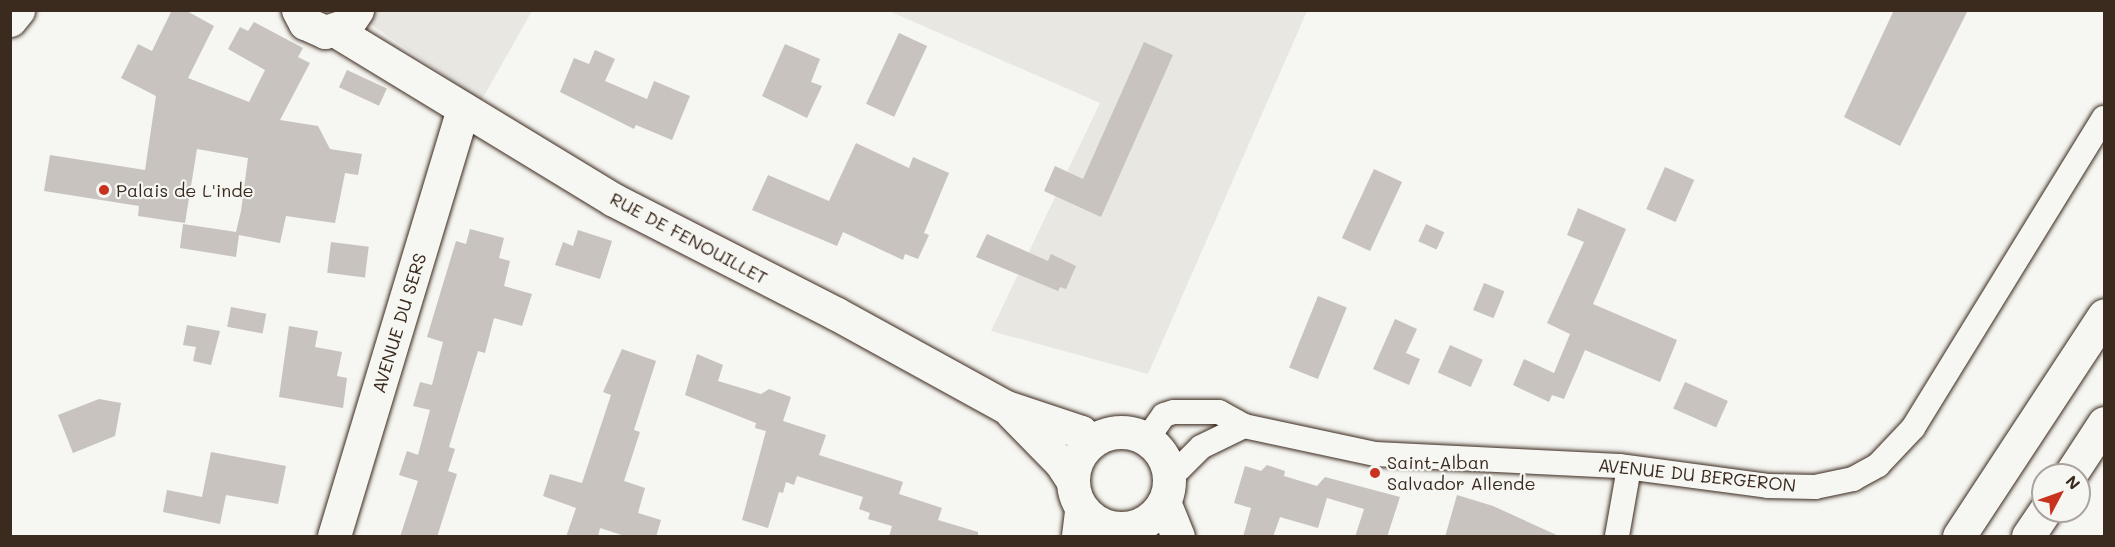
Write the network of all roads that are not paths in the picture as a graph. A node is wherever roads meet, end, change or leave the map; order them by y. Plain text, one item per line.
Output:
1 (18, 10) edge
2 (296, 12) edge
3 (349, 19) edge
4 (10, 20) edge
5 (463, 109) junction
6 (2104, 118) edge
7 (2104, 315) edge
8 (1006, 407) junction
9 (2104, 423) edge
10 (1244, 426) junction
11 (1156, 427) junction
12 (1091, 441) junction
13 (2078, 463) edge
14 (1629, 468) junction
15 (1167, 491) junction
16 (1075, 492) junction
17 (2037, 523) edge
18 (1117, 532) edge
19 (334, 537) edge
20 (1074, 537) edge
21 (1178, 537) edge
22 (1617, 537) edge
23 (1959, 537) edge
24 (2028, 537) edge

1 - 4 main road
2 - 3 main road
3 - 5 main road, RUE DE FENOUILLET
5 - 8 main road, RUE DE FENOUILLET
5 - 19 main road, AVENUE DU SERS
6 - 14 street, AVENUE DU BERGERON
7 - 23 main road
8 - 12 main road, RUE DE FENOUILLET
8 - 16 main road, RUE DE FENOUILLET
9 - 13 main road
10 - 11 street, AVENUE DU BERGERON
10 - 14 street, AVENUE DU BERGERON
10 - 15 street
11 - 12 main road
11 - 15 main road
12 - 16 main road
14 - 22 street
15 - 18 main road, RUE DE FENOUILLET
15 - 21 main road
16 - 18 main road, RUE DE FENOUILLET
16 - 20 street
17 - 24 main road

